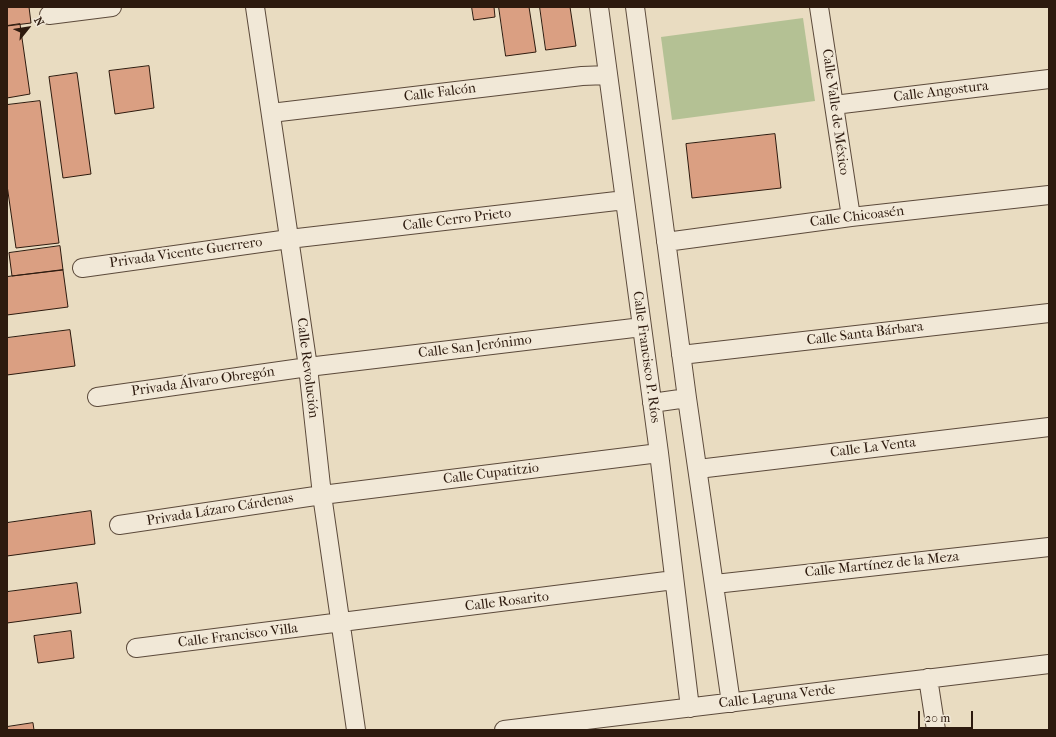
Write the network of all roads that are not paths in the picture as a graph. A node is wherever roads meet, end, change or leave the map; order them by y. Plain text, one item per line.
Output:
1 (112, 7) edge
2 (255, 7) edge
3 (599, 7) edge
4 (634, 7) edge
5 (820, 7) edge
6 (49, 15) dead end
7 (608, 75) junction
8 (1049, 80) edge
9 (834, 104) junction
10 (271, 113) junction
11 (1049, 195) edge
12 (625, 200) junction
13 (851, 217) junction
14 (289, 239) junction
15 (666, 242) junction
16 (82, 268) dead end
17 (1049, 313) edge
18 (642, 327) junction
19 (681, 355) junction
20 (308, 367) junction
21 (98, 397) dead end
22 (687, 398) junction
23 (652, 403) junction
24 (1049, 427) edge
25 (659, 453) junction
26 (698, 469) junction
27 (322, 495) junction
28 (118, 525) dead end
29 (1049, 547) edge
30 (674, 580) junction
31 (714, 584) junction
32 (340, 624) junction
33 (136, 648) dead end
34 (1049, 664) edge
35 (928, 678) junction
36 (731, 703) junction
37 (690, 708) junction
38 (356, 730) edge
39 (504, 730) edge
40 (936, 730) edge

1 - 6 street
2 - 10 street, Calle Revolución
3 - 7 street, Calle Francisco P. Ríos
4 - 15 street
5 - 9 street, Calle Valle de México
7 - 10 street, Calle Falcón
7 - 12 street, Calle Francisco P. Ríos
8 - 9 street, Calle Angostura
9 - 13 street, Calle Valle de México
10 - 14 street, Calle Revolución
11 - 13 street, Calle Chicoasén
12 - 14 street, Calle Cerro Prieto
12 - 18 street, Calle Francisco P. Ríos
13 - 15 street, Calle Chicoasén
14 - 16 street, Privada Vicente Guerrero
14 - 20 street, Calle Revolución
15 - 19 street
17 - 19 street, Calle Santa Bárbara
18 - 20 street, Calle San Jerónimo
18 - 23 street, Calle Francisco P. Ríos
19 - 22 street
20 - 21 street, Privada Álvaro Obregón
20 - 27 street, Calle Revolución
22 - 23 street
22 - 26 street
23 - 25 street, Calle Francisco P. Ríos
24 - 26 street, Calle La Venta
25 - 27 street, Calle Cupatitzio
25 - 30 street, Calle Francisco P. Ríos
26 - 31 street
27 - 28 street, Privada Lázaro Cárdenas
27 - 32 street, Calle Revolución
29 - 31 street, Calle Martínez de la Meza
30 - 32 street, Calle Rosarito
30 - 37 street, Calle Francisco P. Ríos
31 - 36 street
32 - 33 street, Calle Francisco Villa
32 - 38 street, Calle Revolución
34 - 35 street, Calle Laguna Verde
35 - 36 street, Calle Laguna Verde
35 - 40 street
36 - 37 street, Calle Laguna Verde
37 - 39 street, Calle Laguna Verde

